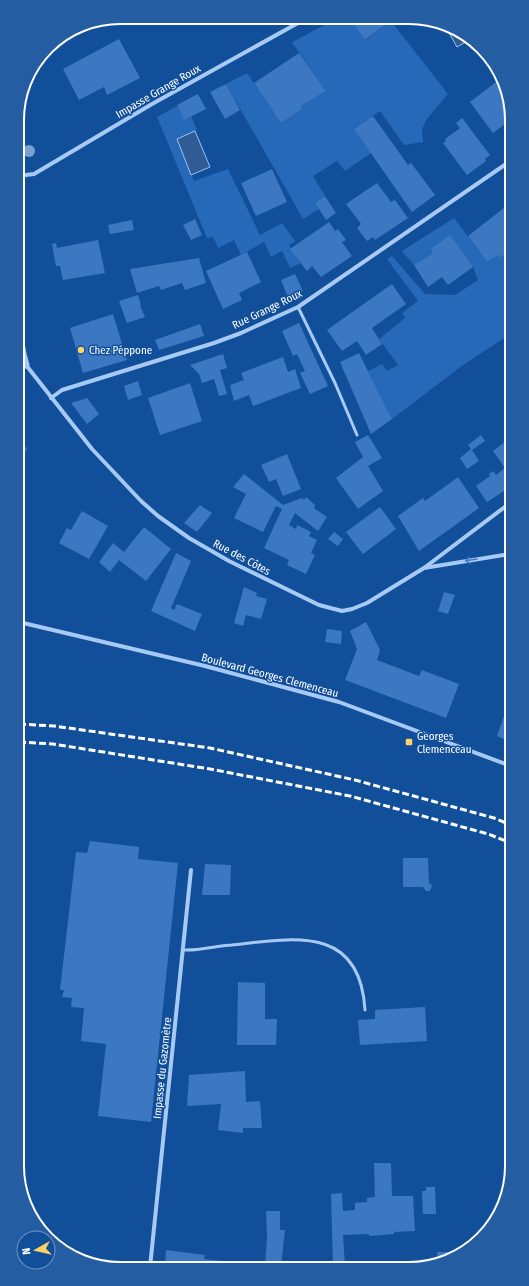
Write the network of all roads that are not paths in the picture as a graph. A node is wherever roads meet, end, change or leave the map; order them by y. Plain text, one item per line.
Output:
1 (297, 24) edge
2 (505, 165) edge
3 (24, 175) edge
4 (298, 307) junction
5 (24, 359) edge
6 (26, 365) joint
7 (50, 398) junction
8 (358, 435) dead end
9 (505, 507) edge
10 (505, 555) edge
11 (424, 568) junction
12 (24, 623) edge
13 (505, 764) edge
14 (191, 870) dead end
15 (183, 950) junction
16 (366, 1010) dead end
17 (151, 1262) edge

1 - 3 street, Impasse Grange Roux
2 - 4 street, Rue Grange Roux
4 - 7 street, Rue Grange Roux
4 - 8 lane
5 - 6 street
6 - 7 street, Rue des Côtes
7 - 11 street, Rue des Côtes
9 - 11 street
10 -> 11 street, Rue des Côtes
12 - 13 street, Boulevard Georges Clemenceau
14 - 15 street, Impasse du Gazomètre
15 - 16 lane
15 - 17 street, Impasse du Gazomètre

